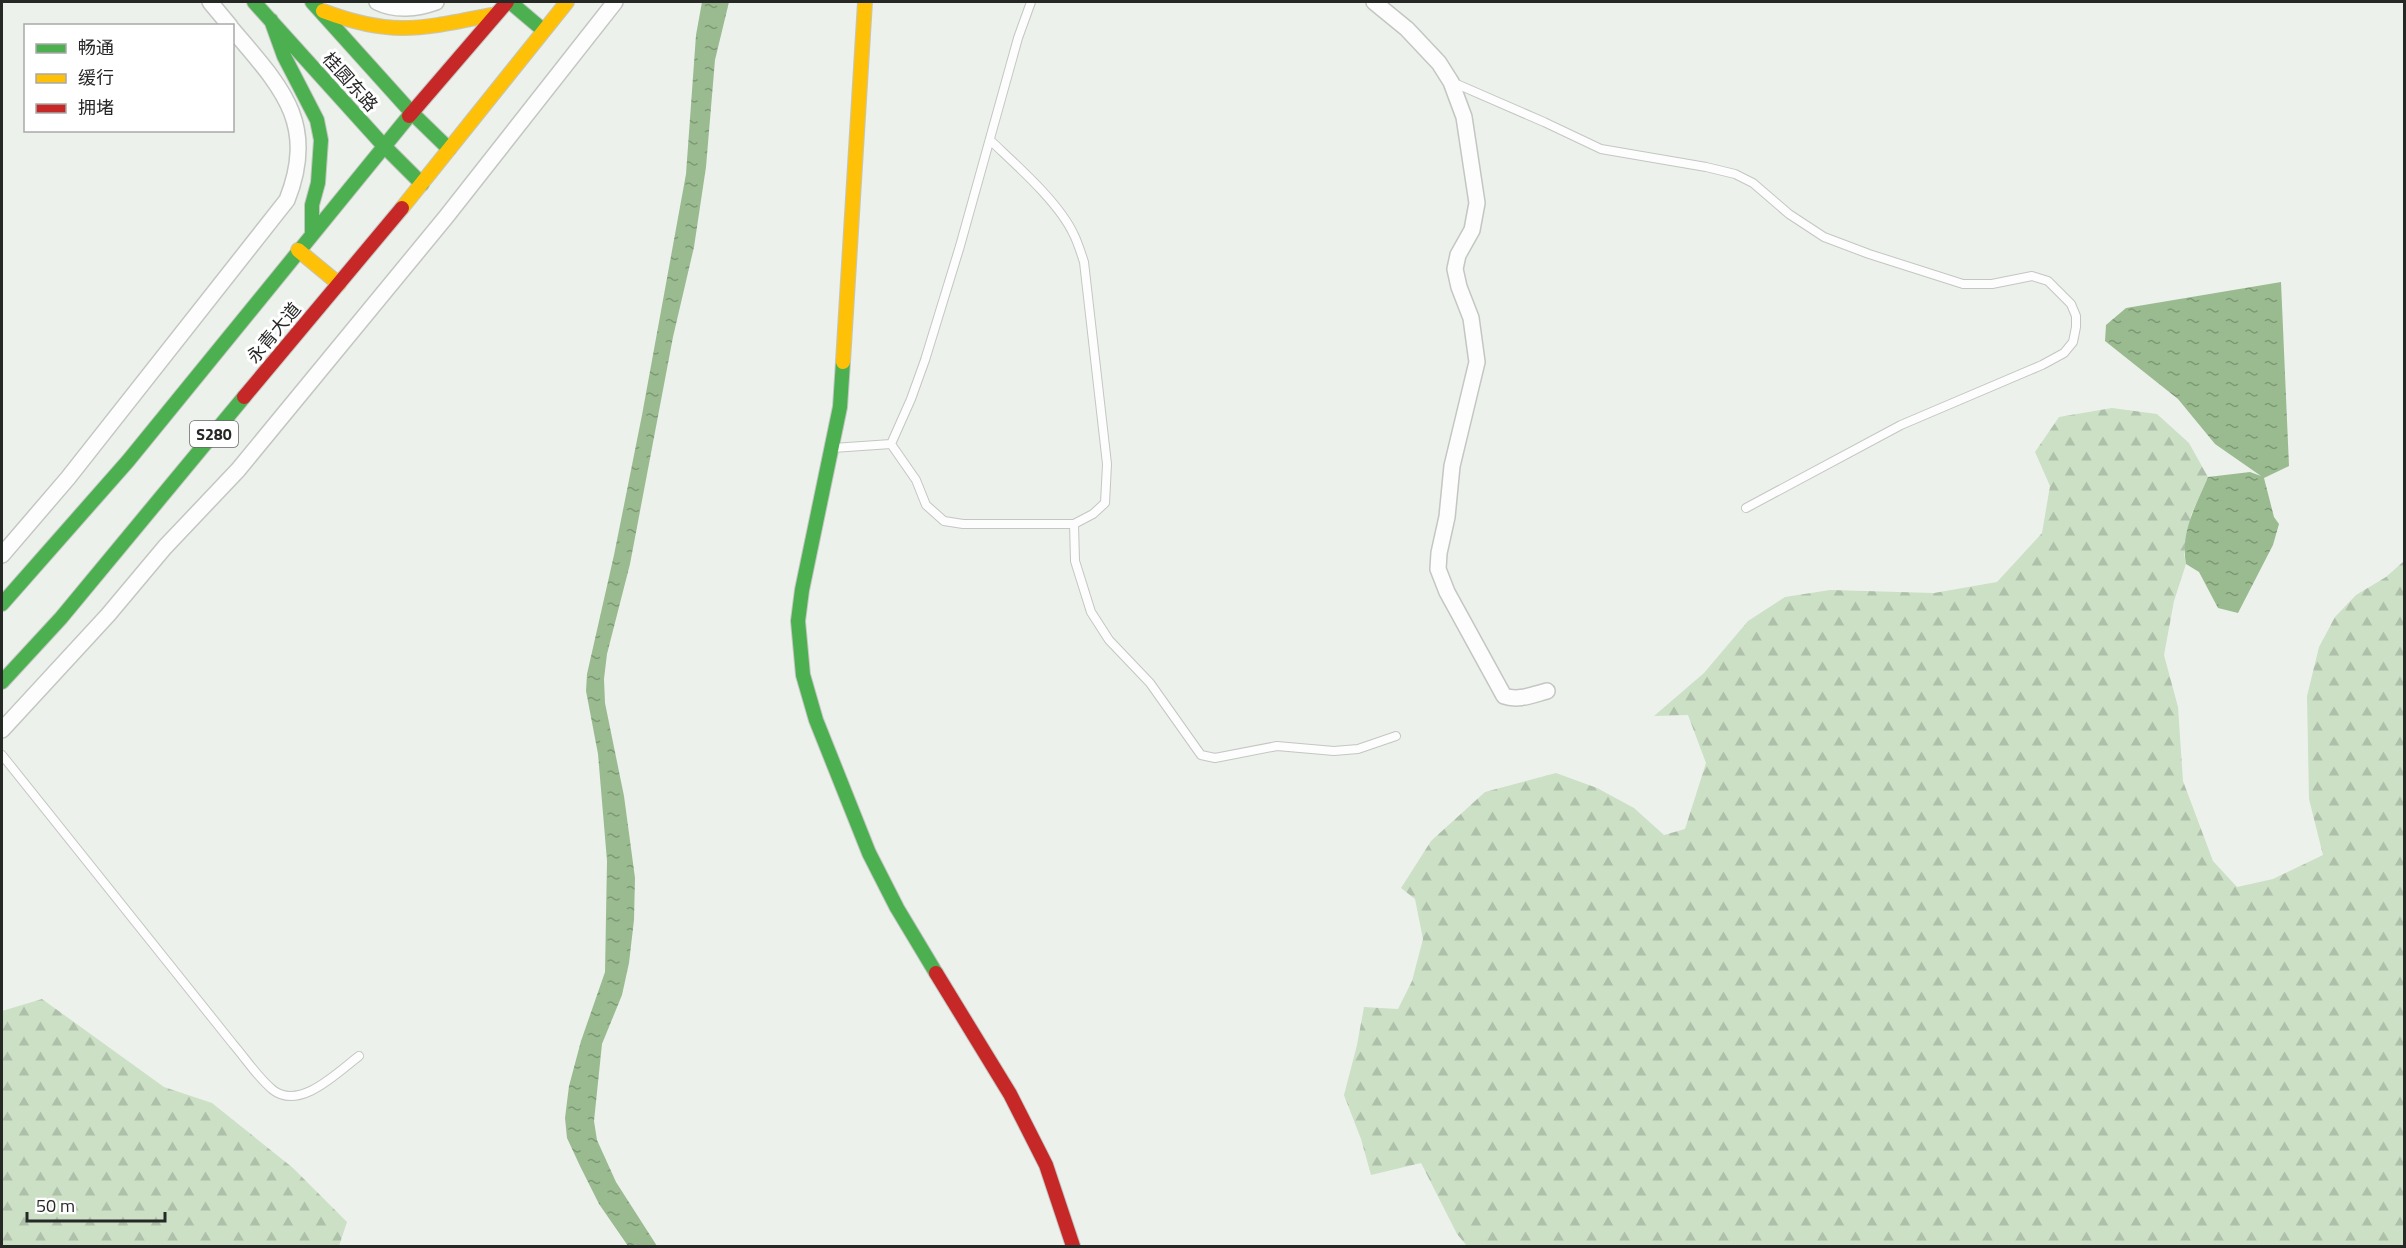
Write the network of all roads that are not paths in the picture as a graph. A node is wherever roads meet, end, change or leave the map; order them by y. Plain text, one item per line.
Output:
1 (210, 2) edge
2 (254, 2) edge
3 (376, 2) edge
4 (436, 2) edge
5 (508, 2) edge
6 (567, 2) edge
7 (615, 2) edge
8 (865, 2) edge
9 (1031, 2) edge
10 (1374, 2) edge
11 (316, 6) edge
12 (496, 14) junction
13 (271, 20) junction
14 (228, 24) edge
15 (543, 30) junction
16 (234, 31) edge
17 (1451, 82) junction
18 (411, 112) junction
19 (990, 140) junction
20 (383, 145) junction
21 (449, 149) junction
22 (422, 184) junction
23 (312, 233) junction
24 (298, 250) junction
25 (339, 284) junction
26 (891, 444) junction
27 (833, 448) junction
28 (1746, 508) dead end
29 (1074, 524) junction
30 (2, 555) edge
31 (2, 604) edge
32 (2, 682) edge
33 (1546, 691) dead end
34 (2, 730) edge
35 (1396, 736) dead end
36 (2, 755) edge
37 (359, 1056) dead end
38 (1073, 1246) edge

1 - 14 street
2 - 13 main road, 桂圆东路
3 - 4 street
5 - 12 main road, 永青大道 / S280
5 - 15 main road
6 - 15 main road, 永青大道 / S280
7 - 34 street
8 - 27 main road
9 - 19 lane
10 - 17 street
11 - 12 main road
11 - 18 main road, 桂圆东路
12 - 18 main road, 永青大道 / S280
13 - 20 main road, 桂圆东路
13 - 23 main road
15 - 21 main road, 永青大道 / S280
16 - 30 street
17 - 28 lane
17 - 33 street
18 - 20 main road, 永青大道 / S280
18 - 21 main road, 桂圆东路
19 - 26 lane
19 - 29 lane
20 - 22 main road, 桂圆东路
20 - 23 main road, 永青大道 / S280
21 - 22 main road, 永青大道 / S280
22 - 25 main road, 永青大道 / S280
23 - 24 main road, 永青大道 / S280
24 - 25 main road
24 - 31 main road, 永青大道 / S280
25 - 32 main road, 永青大道 / S280
26 - 27 lane
26 - 29 lane
27 - 38 main road
29 - 35 lane
36 - 37 lane

